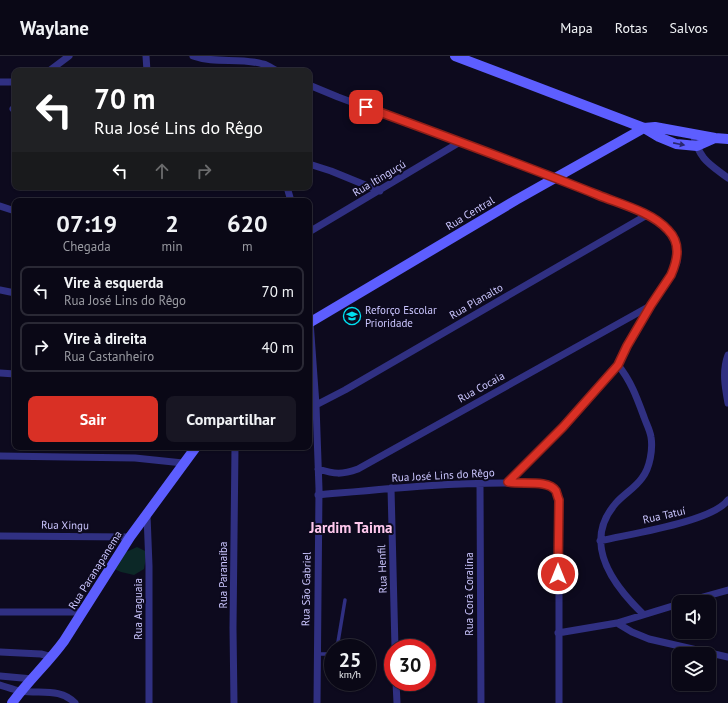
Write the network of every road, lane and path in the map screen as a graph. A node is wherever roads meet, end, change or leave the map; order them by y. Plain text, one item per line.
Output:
1 (69, 56) edge
2 (146, 56) edge
3 (193, 56) edge
4 (455, 56) edge
5 (264, 67) edge
6 (53, 68) edge
7 (147, 68) edge
8 (0, 82) edge
9 (12, 82) edge
10 (312, 86) edge
11 (644, 128) junction
12 (693, 134) junction
13 (715, 138) junction
14 (728, 139) edge
15 (460, 142) junction
16 (697, 146) junction
17 (312, 165) edge
18 (556, 178) junction
19 (728, 178) edge
20 (380, 191) junction
21 (0, 206) edge
22 (12, 210) edge
23 (647, 215) junction
24 (312, 230) edge
25 (0, 290) edge
26 (12, 292) edge
27 (651, 305) junction
28 (312, 322) edge
29 (312, 350) edge
30 (728, 355) edge
31 (618, 365) junction
32 (0, 373) edge
33 (12, 374) edge
34 (728, 403) edge
35 (316, 405) junction
36 (194, 450) edge
37 (235, 450) edge
38 (0, 456) edge
39 (183, 463) junction
40 (318, 469) junction
41 (508, 482) junction
42 (480, 484) junction
43 (391, 488) junction
44 (318, 495) junction
45 (728, 500) edge
46 (147, 515) junction
47 (0, 536) edge
48 (130, 537) junction
49 (600, 541) junction
50 (728, 590) edge
51 (710, 595) edge
52 (346, 600) dead end
53 (672, 606) edge
54 (0, 612) edge
55 (83, 612) junction
56 (643, 614) junction
57 (617, 623) junction
58 (558, 633) junction
59 (339, 639) edge
60 (395, 639) edge
61 (0, 652) edge
62 (317, 654) junction
63 (324, 654) edge
64 (52, 657) junction
65 (728, 657) edge
66 (0, 676) edge
67 (33, 679) junction
68 (0, 685) edge
69 (21, 691) junction
70 (396, 691) edge
71 (12, 703) edge
72 (76, 703) edge
73 (148, 703) edge
74 (234, 703) edge
75 (317, 703) edge
76 (397, 703) edge
77 (480, 703) edge
78 (559, 703) edge

1 - 6 street
2 - 7 street
3 - 5 street
4 - 11 street
8 - 9 street
10 - 15 street
11 - 12 street
11 -> 16 street
11 - 18 street, Rua Central
12 - 13 street
12 - 16 street
13 - 14 street
13 - 16 street
15 - 18 street
15 - 20 street, Rua Itinguçú
16 - 19 street
17 - 20 street
18 - 23 street
18 - 28 street, Rua Central
20 - 24 street, Rua Itinguçú
21 - 22 street
23 - 27 street
23 - 35 street, Rua Planalto
25 - 26 street
27 - 31 street
27 - 40 street, Rua Cocaia
29 - 35 street, Rua São Gabriel
30 - 34 street
31 - 41 street
31 - 49 street
32 - 33 street
35 - 40 street, Rua São Gabriel
36 - 39 street, Rua Paranapanema
37 - 74 street, Rua Paranaíba
38 - 39 street
39 - 46 street, Rua Paranapanema
40 - 44 street, Rua São Gabriel
41 - 42 street, Rua José Lins do Rêgo
41 - 58 street, Rua José Lins do Rêgo
42 - 43 street, Rua José Lins do Rêgo
42 - 77 street, Rua Corá Coralina
43 - 44 street, Rua José Lins do Rêgo
43 - 60 street, Rua Henfil
44 - 62 street, Rua São Gabriel
45 - 49 street, Rua Tatuí
46 - 48 street, Rua Paranapanema
46 - 73 street, Rua Araguaia
47 - 48 street, Rua Xingu
48 - 55 street, Rua Paranapanema
49 - 56 street
50 - 51 street
52 - 59 lane
53 - 56 street
54 - 55 street
55 - 64 street, Rua Paranapanema
56 - 57 street
57 - 58 street
57 - 65 street
58 - 78 street
61 - 64 street
62 - 63 lane
62 - 75 street, Rua São Gabriel
64 - 67 street, Rua Paranapanema
66 - 67 street
67 - 69 street, Rua Paranapanema
68 - 69 street
69 - 71 street, Rua Paranapanema
69 - 72 street
70 - 76 street

